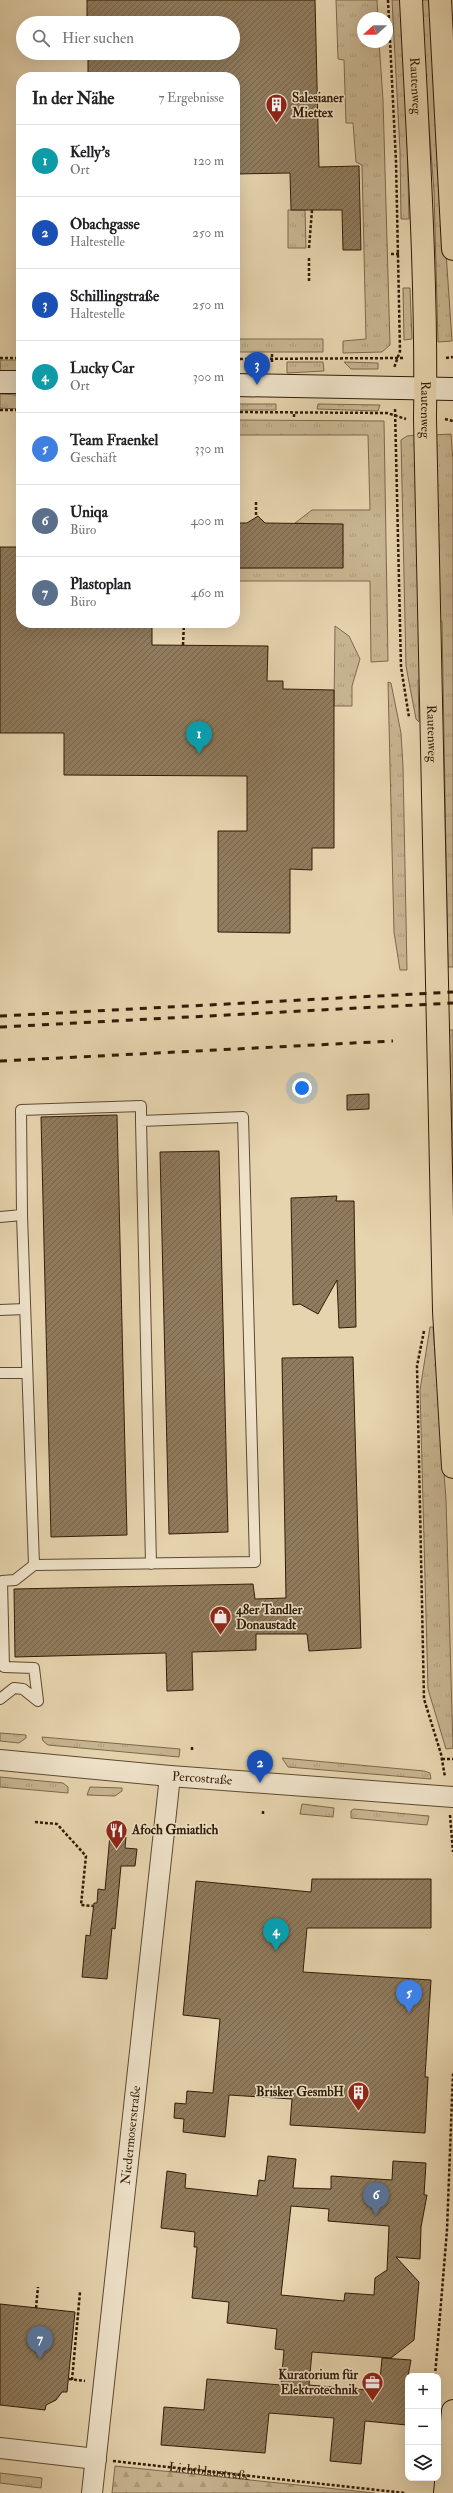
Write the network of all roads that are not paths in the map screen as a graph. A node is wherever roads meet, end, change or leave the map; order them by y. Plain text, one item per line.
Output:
1 (411, 0) edge
2 (440, 0) edge
3 (453, 249) edge
4 (0, 382) edge
5 (16, 382) edge
6 (240, 385) edge
7 (425, 388) junction
8 (453, 389) edge
9 (141, 1121) junction
10 (22, 1215) junction
11 (0, 1217) edge
12 (25, 1309) junction
13 (0, 1310) edge
14 (0, 1373) edge
15 (27, 1373) junction
16 (453, 1467) edge
17 (151, 1564) junction
18 (34, 1565) junction
19 (0, 1699) edge
20 (0, 1760) edge
21 (170, 1776) junction
22 (453, 1797) edge
23 (453, 2411) edge
24 (0, 2448) edge
25 (102, 2460) junction
26 (92, 2493) edge
27 (445, 2493) edge

1 - 7 main road, Rautenweg
2 - 3 main road
4 - 5 street
6 - 7 street
7 - 8 street
7 - 16 main road, Rautenweg
9 - 10 lane
9 - 17 lane
9 - 17 lane
10 - 11 lane
10 - 12 lane
12 - 13 lane
12 - 15 lane
14 - 15 lane
15 - 18 lane
17 - 18 lane
18 - 19 lane
20 - 21 street, Percostraße
21 - 22 street, Percostraße
21 - 25 street, Niedermoserstraße
23 - 27 main road
24 - 25 street
25 - 26 street, Niedermoserstraße

